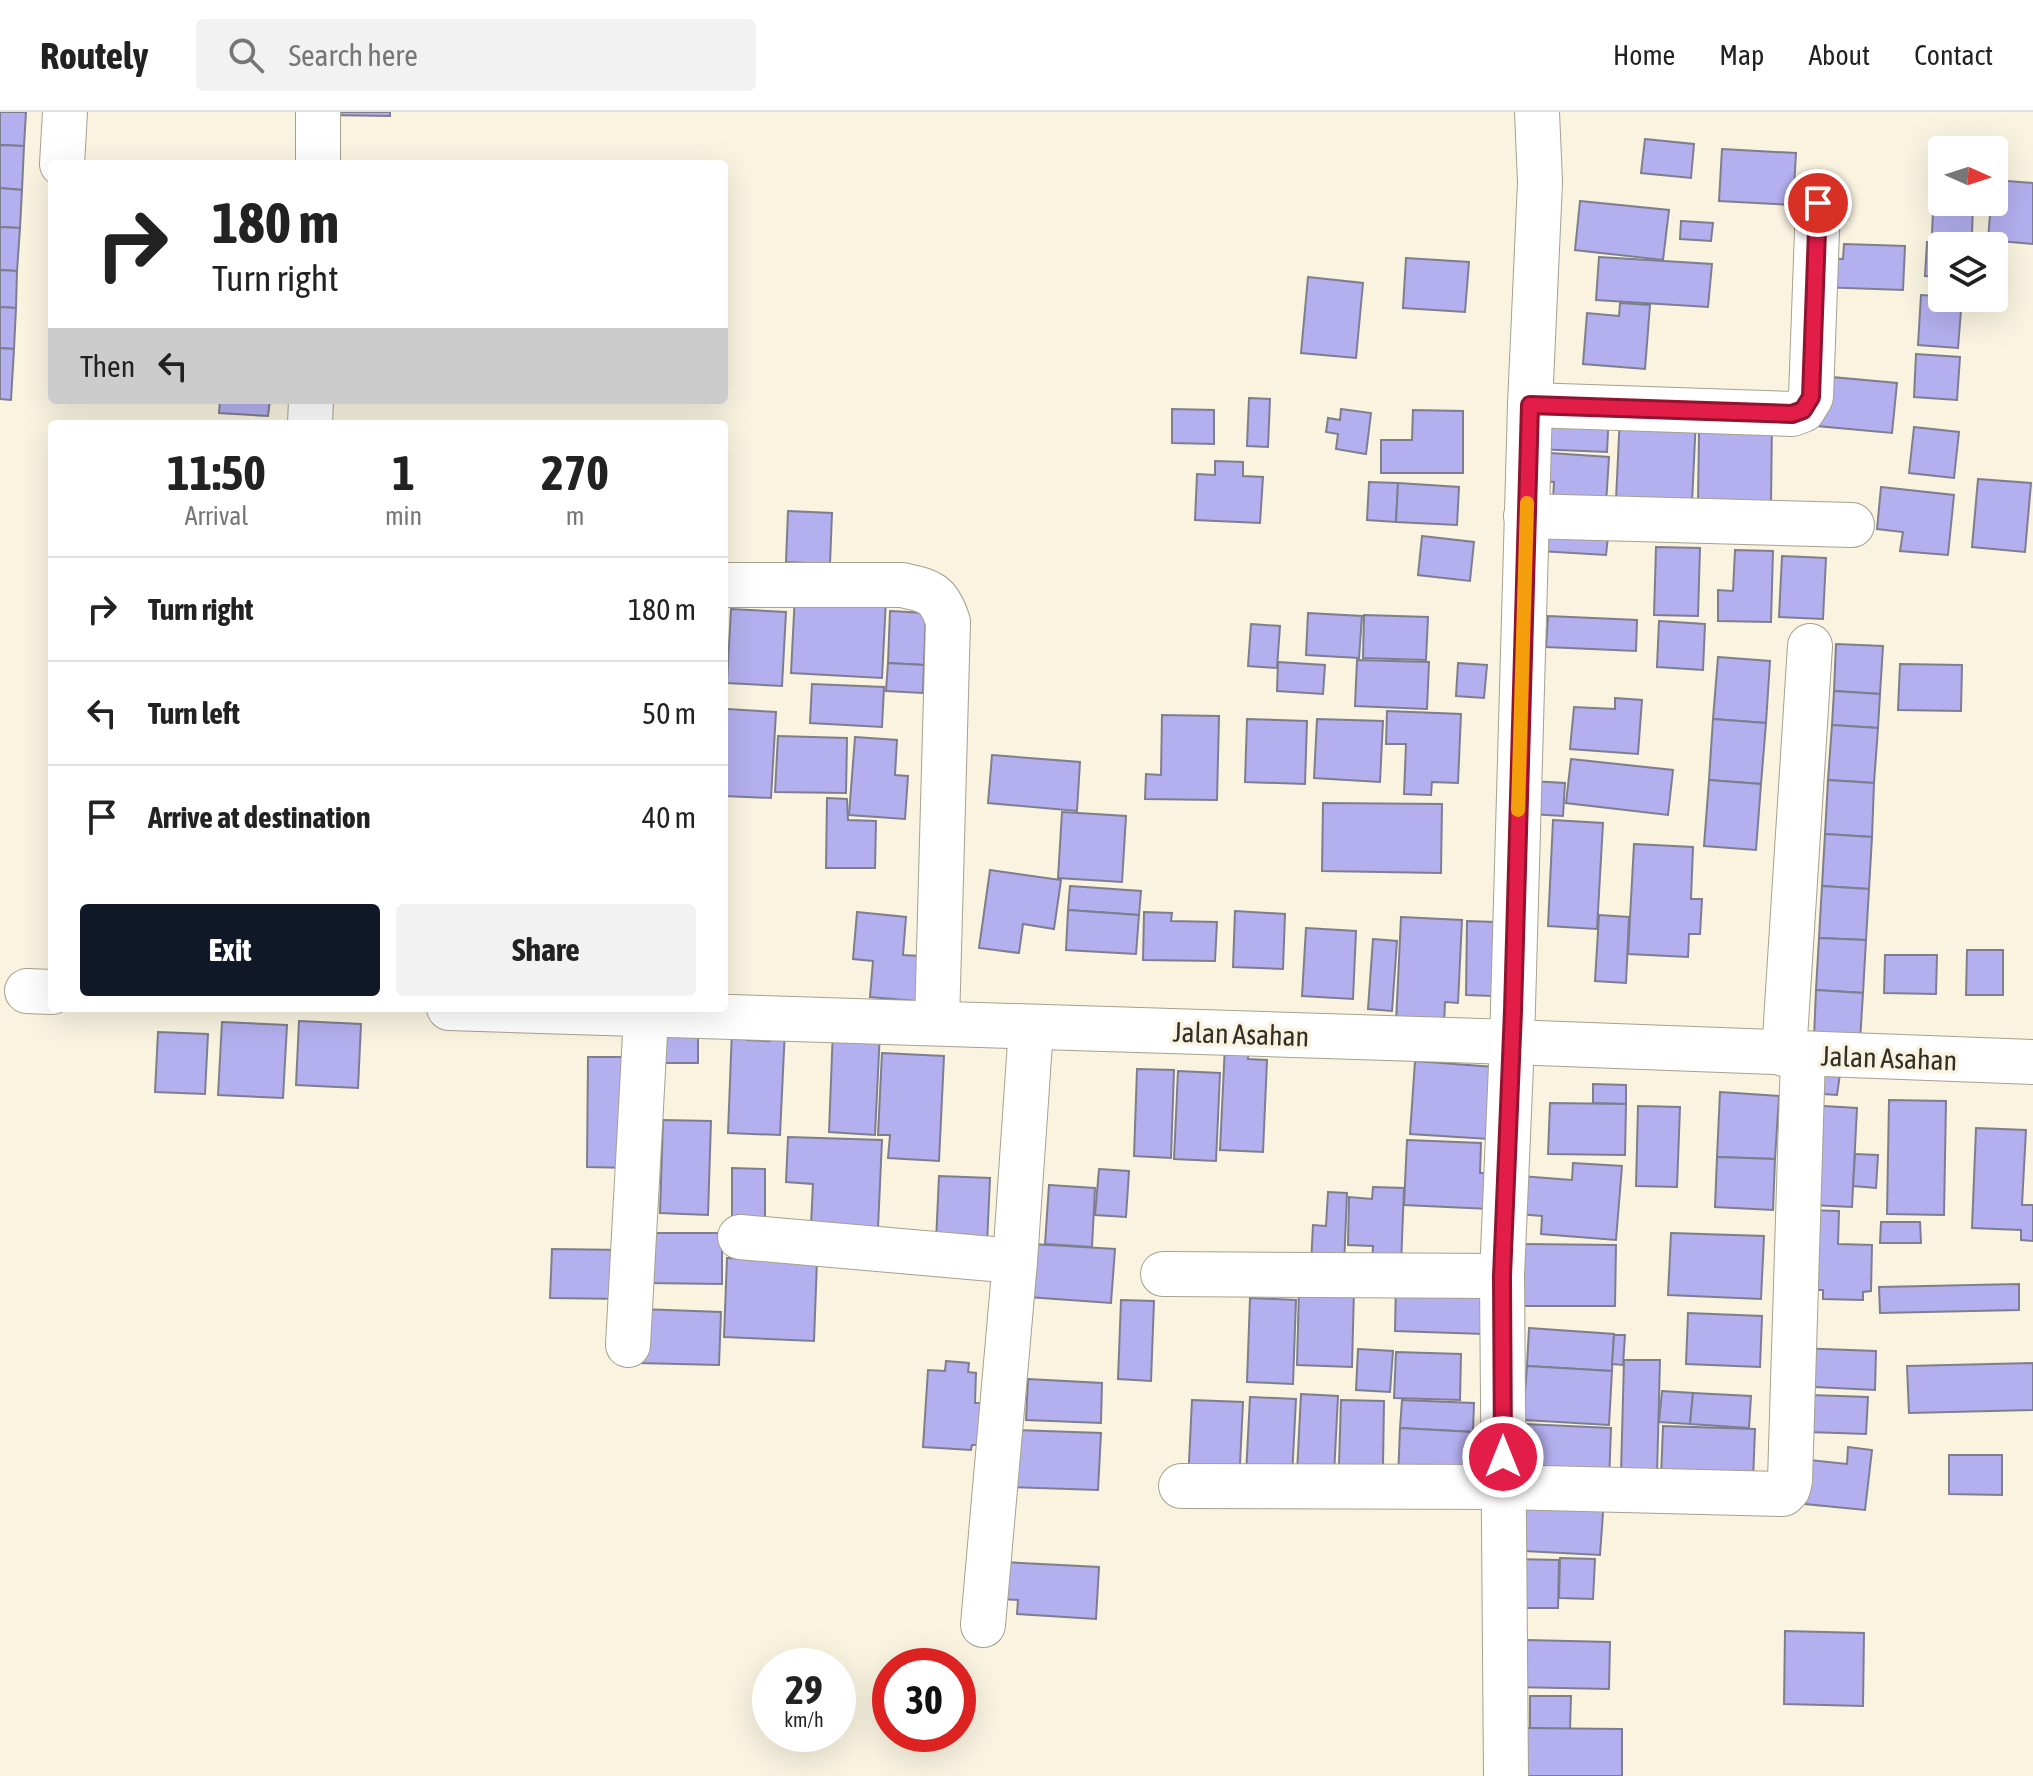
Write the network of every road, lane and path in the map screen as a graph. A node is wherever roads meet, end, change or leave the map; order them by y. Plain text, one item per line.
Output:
1 (65, 112) edge
2 (318, 112) edge
3 (1537, 112) edge
4 (62, 160) edge
5 (318, 160) edge
6 (1818, 203) dead end
7 (1530, 405) junction
8 (1526, 516) junction
9 (1852, 525) dead end
10 (728, 585) edge
11 (1810, 646) dead end
12 (571, 1012) edge
13 (646, 1016) junction
14 (937, 1023) junction
15 (1031, 1028) junction
16 (1512, 1042) junction
17 (1794, 1054) junction
18 (2033, 1062) edge
19 (740, 1237) dead end
20 (1015, 1261) junction
21 (1163, 1274) dead end
22 (1502, 1276) junction
23 (628, 1345) dead end
24 (1181, 1486) dead end
25 (1503, 1487) junction
26 (983, 1625) dead end
27 (1506, 1776) edge

1 - 4 street
2 - 5 street
3 - 7 street
6 - 7 street
7 - 8 street
8 - 9 street
8 - 16 street
10 - 14 street
11 - 17 street
12 - 13 street, Jalan Asahan
13 - 14 street, Jalan Asahan
13 - 23 street
14 - 15 street, Jalan Asahan
15 - 16 street, Jalan Asahan
15 - 20 street
16 - 17 street, Jalan Asahan
16 - 22 street
17 - 18 street, Jalan Asahan
17 - 25 street
19 - 20 street
20 - 26 street
21 - 22 street
22 - 25 street
24 - 25 street
25 - 27 street

